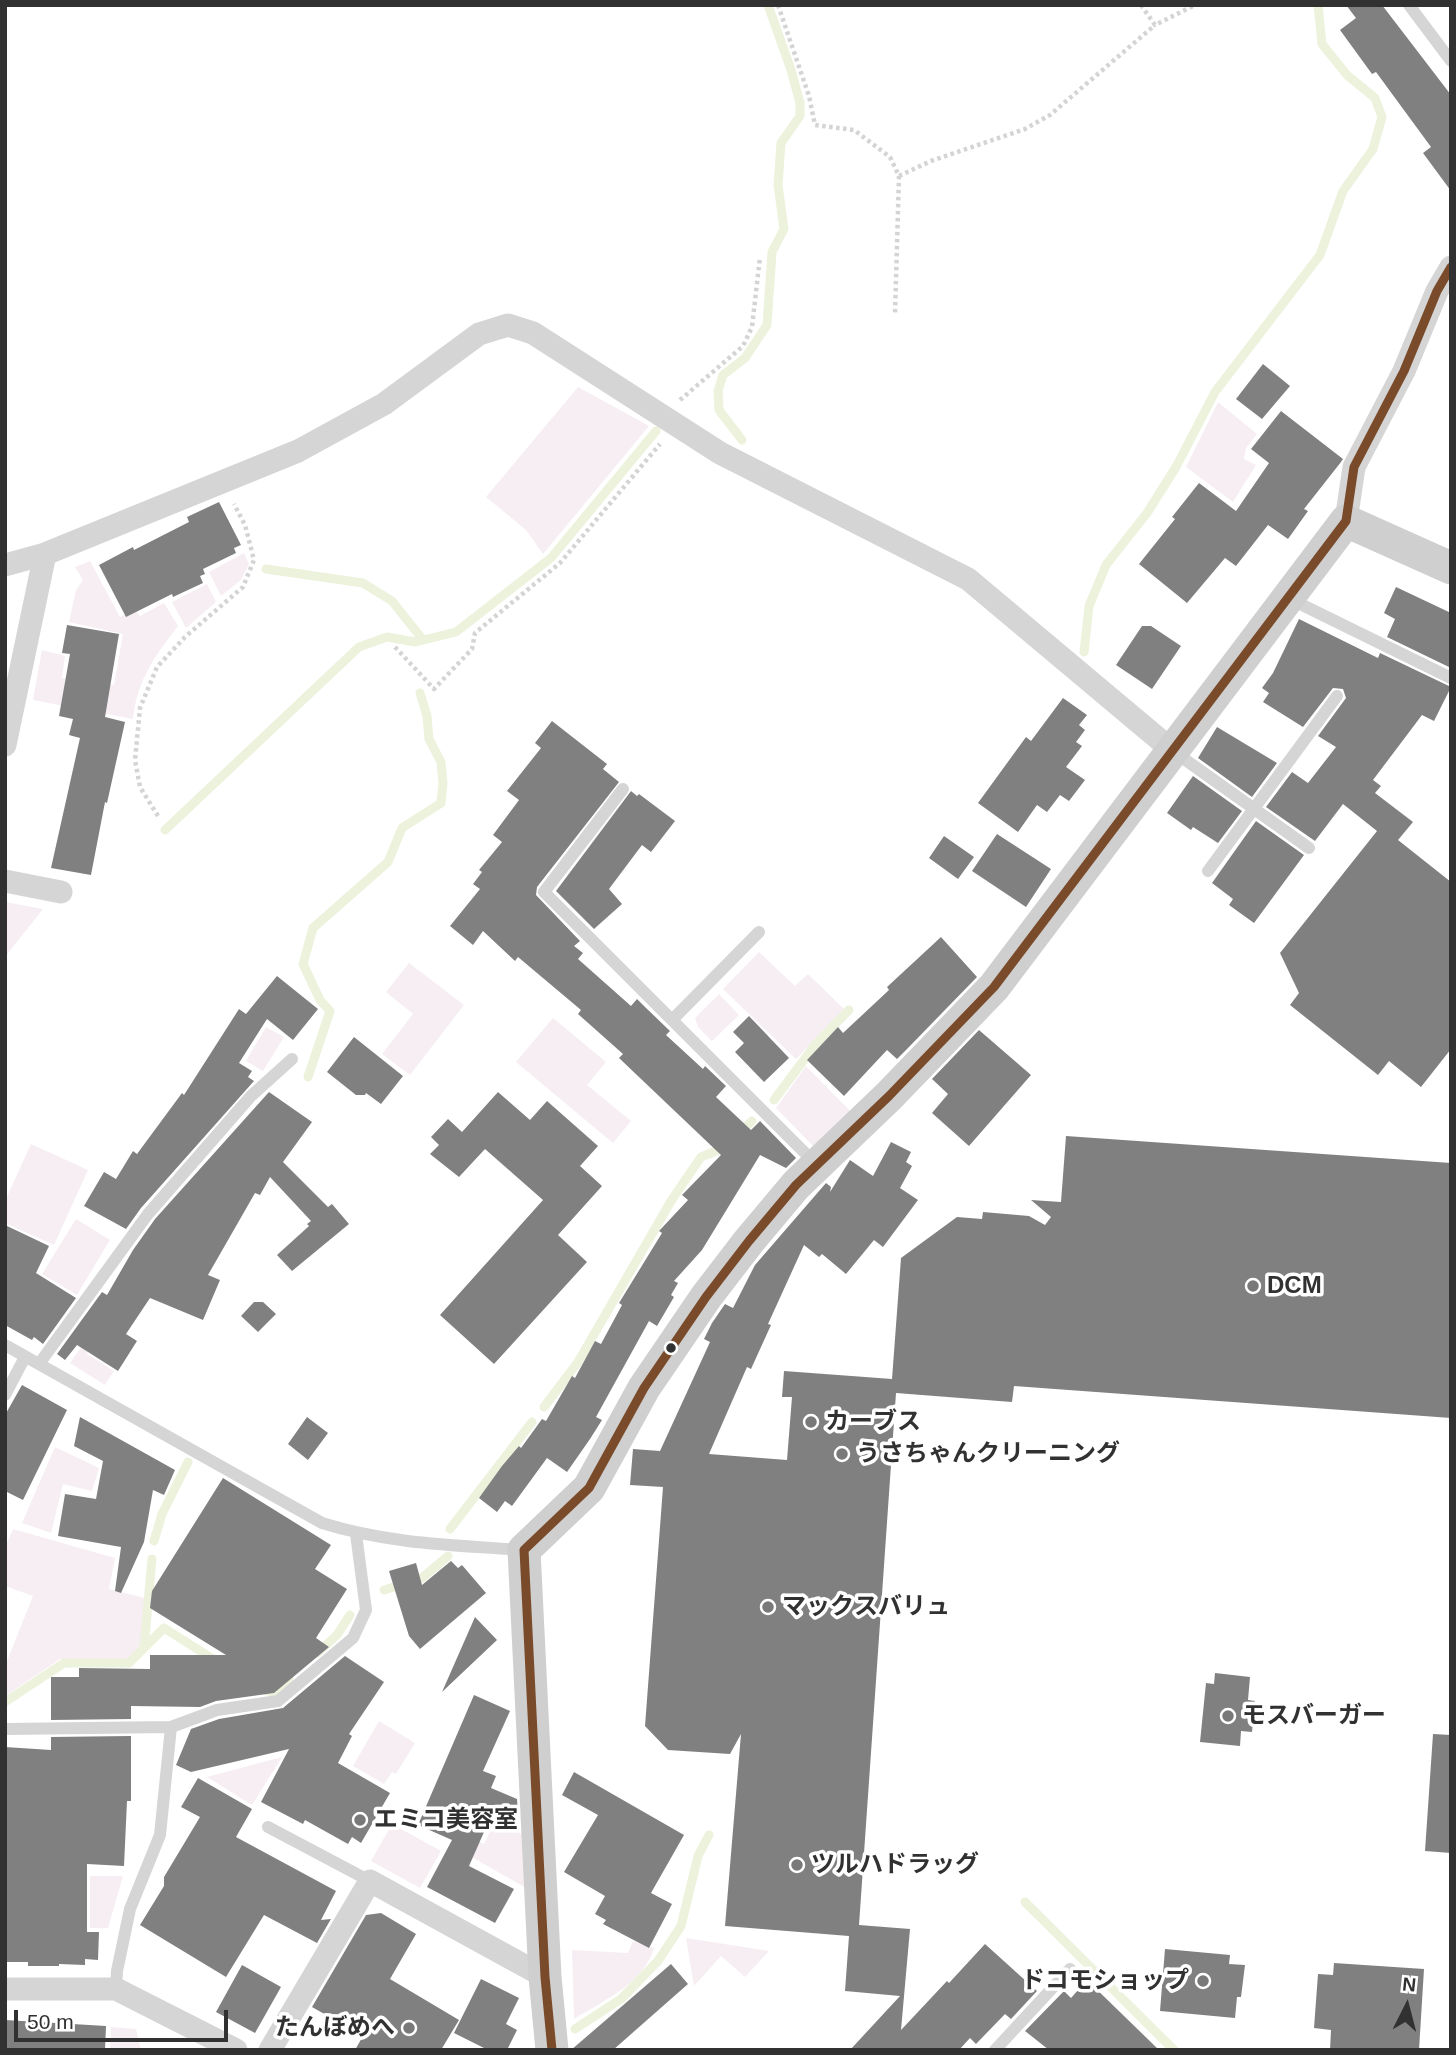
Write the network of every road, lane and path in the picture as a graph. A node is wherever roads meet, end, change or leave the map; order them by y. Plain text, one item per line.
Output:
1 (778, 5) edge
2 (1141, 5) edge
3 (1195, 5) edge
4 (1409, 5) edge
5 (1155, 25) junction
6 (1451, 61) edge
7 (899, 176) junction
8 (760, 257) dead end
9 (1451, 267) edge
10 (895, 314) dead end
11 (671, 421) junction
12 (223, 481) junction
13 (1346, 521) junction
14 (45, 554) junction
15 (5, 565) edge
16 (1451, 568) edge
17 (1288, 598) junction
18 (395, 647) dead end
19 (1451, 678) edge
20 (1337, 696) dead end
21 (5, 745) edge
22 (1173, 751) junction
23 (623, 789) dead end
24 (1253, 808) junction
25 (158, 816) dead end
26 (1309, 849) dead end
27 (1208, 871) dead end
28 (5, 881) edge
29 (61, 892) dead end
30 (759, 932) dead end
31 (672, 1020) junction
32 (292, 1059) dead end
33 (817, 1165) junction
34 (5, 1345) edge
35 (25, 1357) junction
36 (39, 1364) junction
37 (5, 1395) edge
38 (356, 1534) junction
39 (524, 1550) junction
40 (172, 1727) junction
41 (5, 1729) edge
42 (268, 1827) dead end
43 (370, 1881) junction
44 (1070, 1969) dead end
45 (545, 1977) junction
46 (5, 1989) edge
47 (116, 1989) junction
48 (236, 2050) edge
49 (270, 2050) edge
50 (552, 2050) edge
51 (995, 2050) edge

1 - 7 path
2 - 5 path
3 - 5 path
4 - 6 lane
5 - 7 path
7 - 10 path
8 - 11 path
9 - 13 street
11 - 12 street
11 - 18 path
11 - 22 street
12 - 14 street
12 - 25 path
13 - 16 street
13 - 17 street
14 - 15 street
14 - 21 street
17 - 19 lane
17 - 22 street
20 - 24 lane
22 - 24 lane
22 - 33 street
23 - 31 lane
24 - 26 lane
24 - 27 lane
28 - 29 street
30 - 31 lane
31 - 33 lane
32 - 36 lane
33 - 39 street
34 - 35 lane
35 - 36 lane
35 - 37 lane
36 - 38 lane
38 - 39 lane
38 - 40 lane
39 - 45 street
40 - 41 lane
40 - 47 lane
42 - 43 lane
43 - 45 street
43 - 49 street
44 - 51 lane
45 - 50 street
46 - 47 street
47 - 48 street

